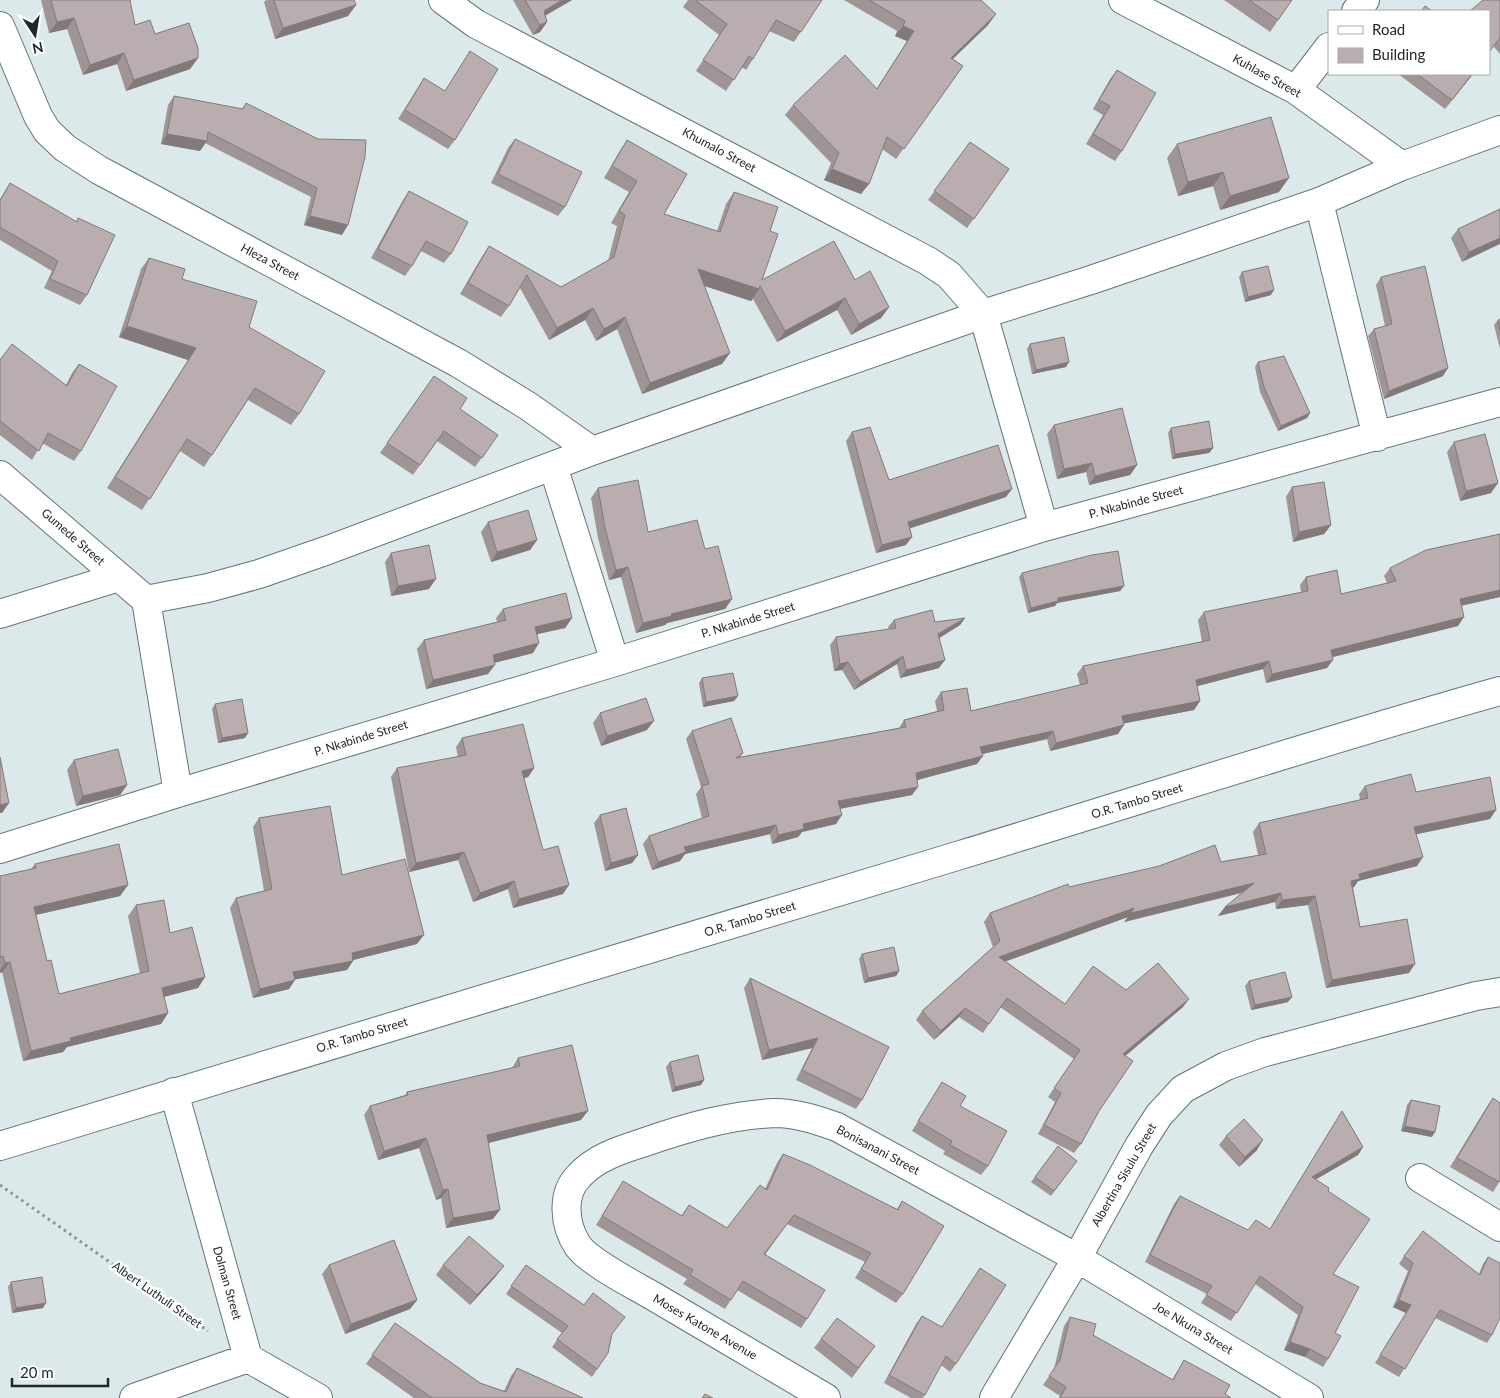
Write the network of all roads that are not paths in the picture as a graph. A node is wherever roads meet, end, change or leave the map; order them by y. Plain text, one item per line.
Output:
1 (443, 0) edge
2 (1123, 0) edge
3 (1365, 0) edge
4 (1357, 10) edge
5 (0, 26) edge
6 (1328, 48) edge
7 (1296, 90) junction
8 (1500, 130) edge
9 (1402, 166) junction
10 (1319, 202) junction
11 (983, 314) junction
12 (1500, 402) edge
13 (1377, 437) junction
14 (592, 451) junction
15 (554, 466) junction
16 (0, 475) edge
17 (1044, 527) junction
18 (119, 577) junction
19 (146, 600) junction
20 (0, 614) edge
21 (615, 662) junction
22 (1500, 691) edge
23 (178, 793) junction
24 (0, 849) edge
25 (1500, 992) edge
26 (174, 1092) junction
27 (0, 1146) edge
28 (1420, 1178) dead end
29 (1500, 1227) edge
30 (584, 1254) joint
31 (1077, 1258) junction
32 (248, 1358) junction
33 (134, 1398) edge
34 (318, 1398) edge
35 (826, 1398) edge
36 (994, 1398) edge
37 (1309, 1398) edge

1 - 11 street, Khumalo Street
2 - 7 street, Kuhlase Street
3 - 4 street
5 - 14 street, Hleza Street
6 - 7 street
7 - 9 street, Kuhlase Street
8 - 9 street
9 - 10 street
10 - 11 street
10 - 13 street
11 - 14 street
11 - 17 street
12 - 13 street, P. Nkabinde Street
13 - 17 street, P. Nkabinde Street
14 - 15 street
15 - 19 street
15 - 21 street
16 - 18 street, Gumede Street
17 - 21 street, P. Nkabinde Street
18 - 19 street, Gumede Street
18 - 20 street
19 - 23 street
21 - 23 street, P. Nkabinde Street
22 - 26 street, O.R. Tambo Street
23 - 24 street, P. Nkabinde Street
25 - 31 street, Albertina Sisulu Street
26 - 27 street, O.R. Tambo Street
26 - 32 street, Dolman Street
28 - 29 street
30 - 31 street, Bonisanani Street
30 - 35 street, Moses Katone Avenue
31 - 36 street, Albertina Sisulu Street
31 - 37 street, Joe Nkuna Street
32 - 33 street
32 - 34 street

